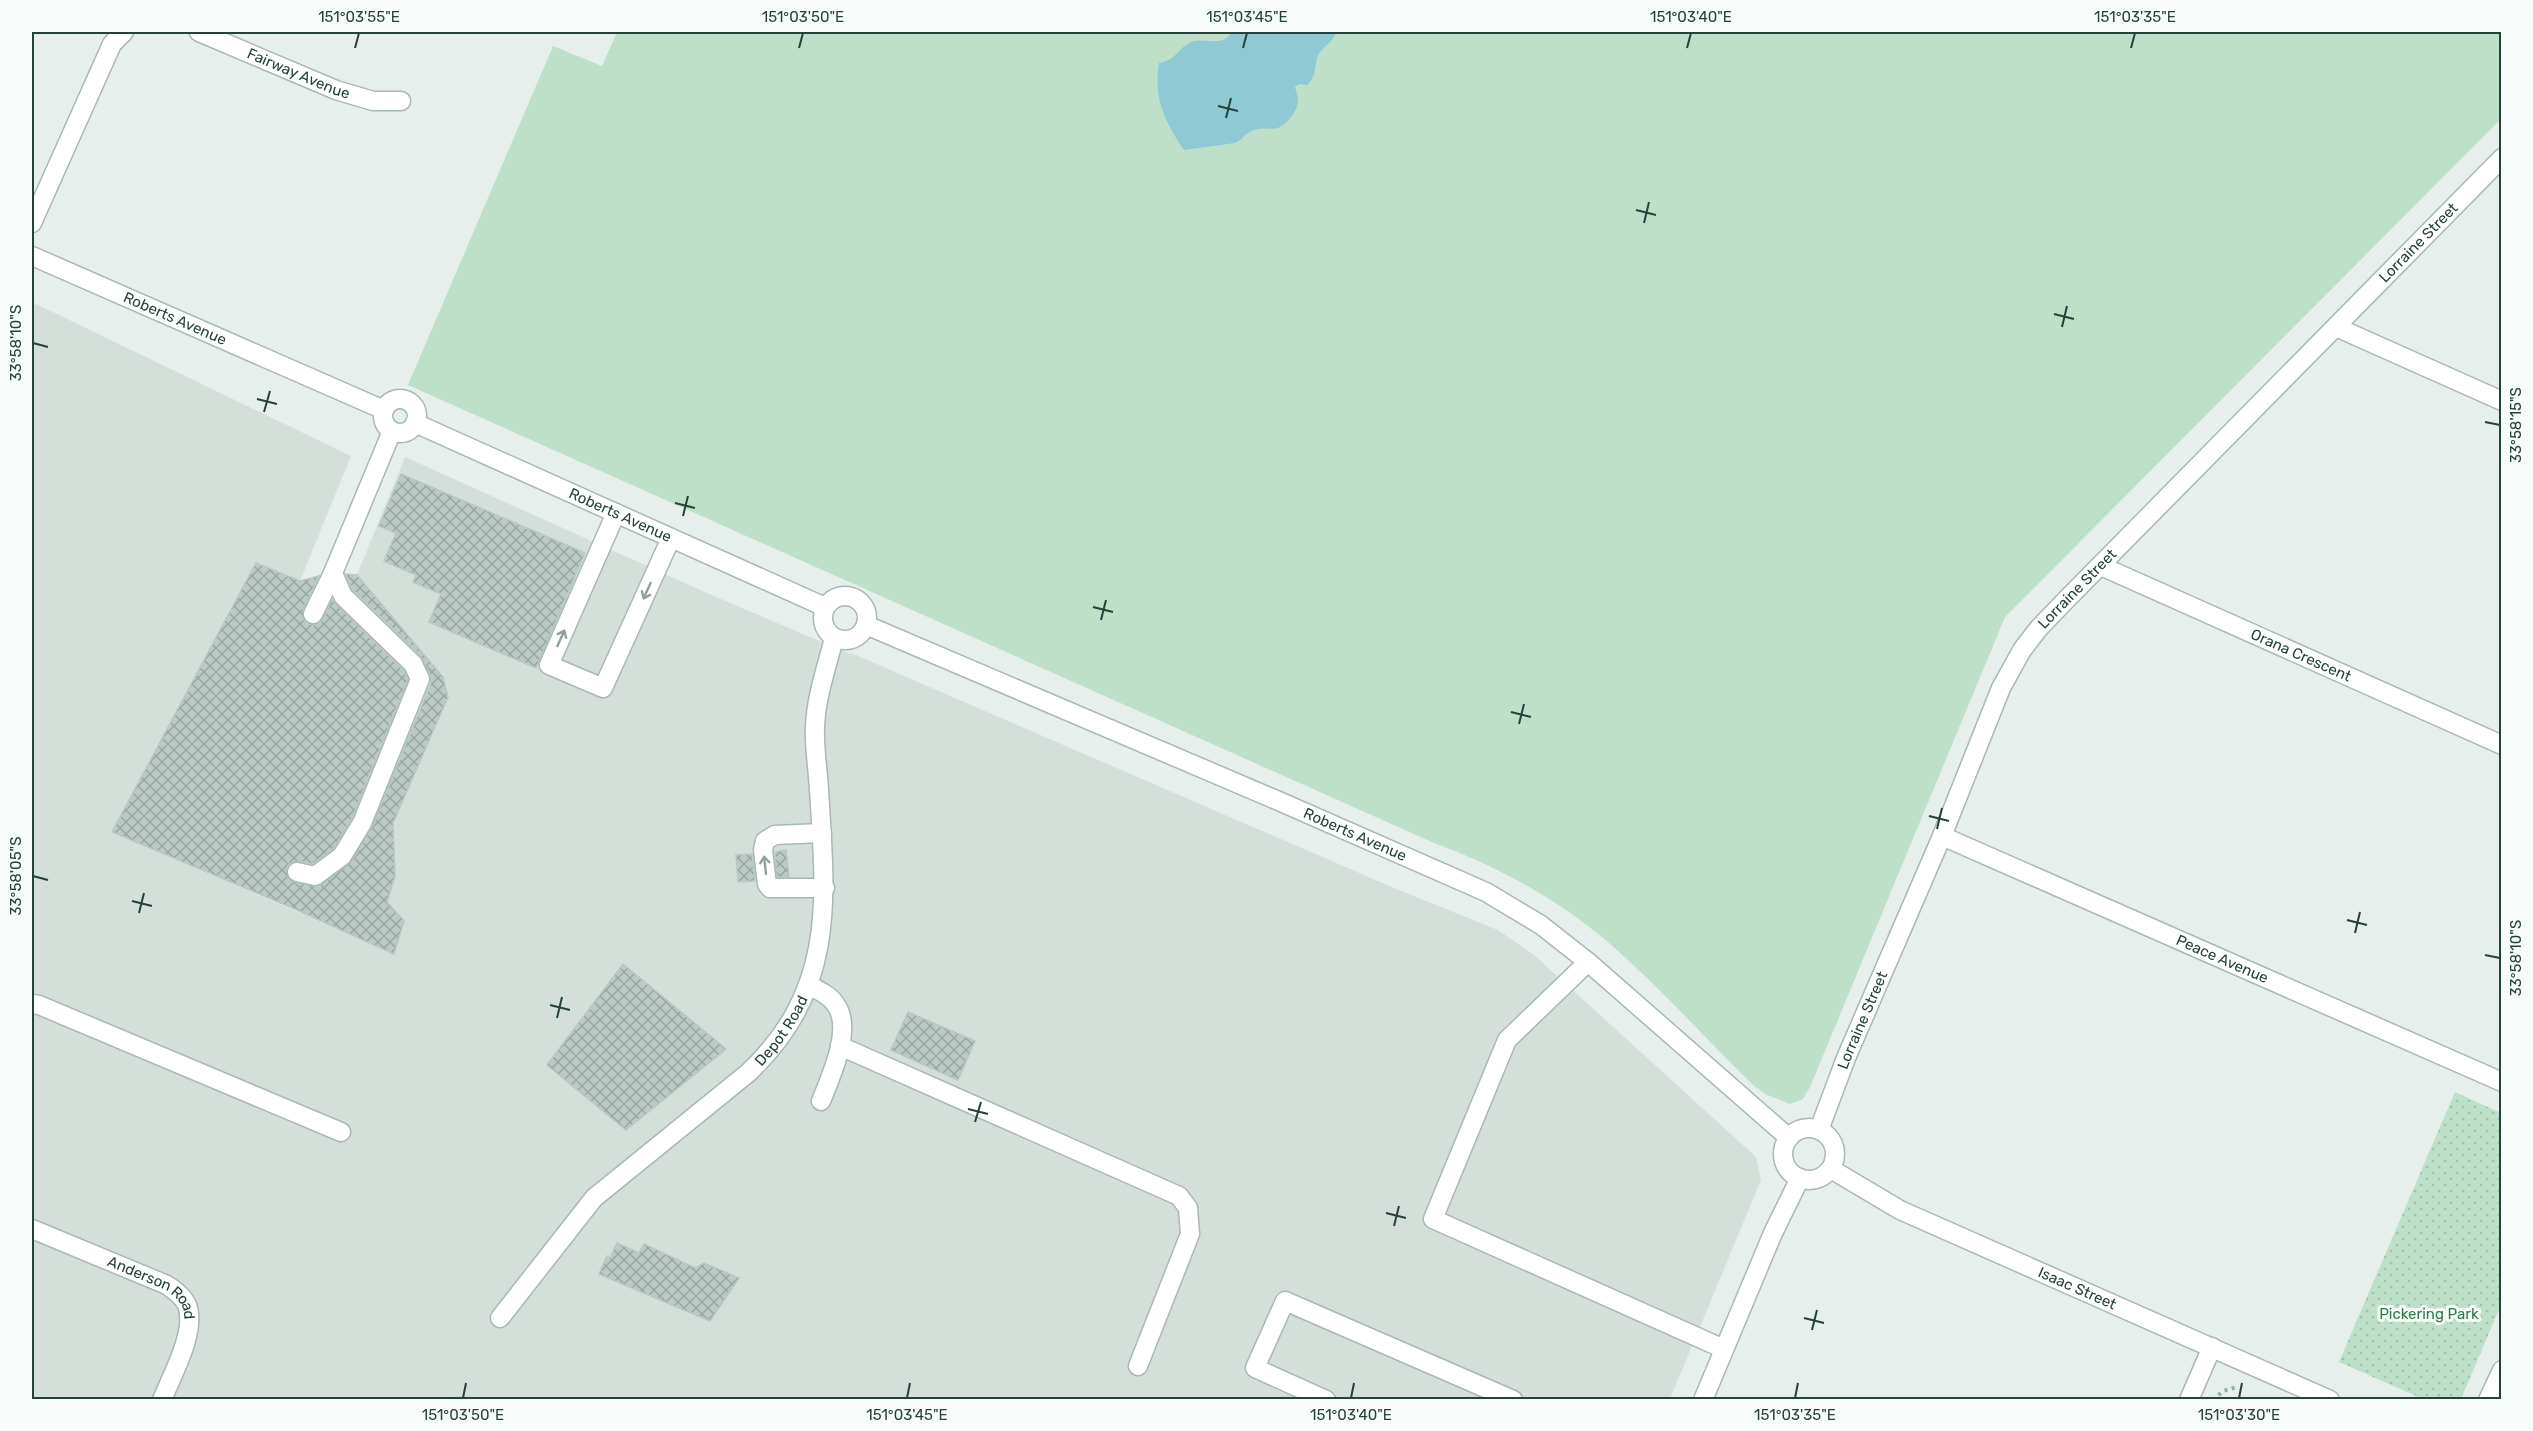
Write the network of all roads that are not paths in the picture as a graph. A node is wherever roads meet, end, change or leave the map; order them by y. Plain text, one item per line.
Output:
1 (124, 32) edge
2 (199, 32) edge
3 (401, 101) dead end
4 (2502, 158) edge
5 (32, 223) edge
6 (32, 256) edge
7 (2336, 327) junction
8 (2502, 401) edge
9 (384, 410) junction
10 (415, 423) junction
11 (392, 431) junction
12 (616, 513) junction
13 (671, 538) junction
14 (2101, 566) junction
15 (333, 573) junction
16 (825, 607) junction
17 (312, 614) dead end
18 (866, 625) junction
19 (834, 638) junction
20 (2502, 745) edge
21 (822, 833) junction
22 (1942, 836) junction
23 (297, 872) dead end
24 (825, 888) junction
25 (1588, 962) junction
26 (809, 985) junction
27 (32, 1004) edge
28 (840, 1046) junction
29 (2502, 1082) edge
30 (822, 1101) dead end
31 (1819, 1130) junction
32 (341, 1132) dead end
33 (1789, 1138) junction
34 (1830, 1169) junction
35 (1800, 1178) junction
36 (32, 1229) edge
37 (500, 1318) dead end
38 (2212, 1347) junction
39 (1724, 1349) junction
40 (1138, 1366) dead end
41 (2502, 1370) edge
42 (162, 1400) edge
43 (1326, 1400) edge
44 (1513, 1400) edge
45 (1703, 1400) edge
46 (2189, 1400) edge
47 (2330, 1400) edge
48 (2488, 1400) edge

1 - 5 street
2 - 3 street, Fairway Avenue
4 - 7 street, Lorraine Street
6 - 9 street, Roberts Avenue
7 - 8 street
7 - 14 street, Lorraine Street
9 - 10 street
9 - 11 street
10 - 11 street
10 - 12 street, Roberts Avenue
11 - 15 street
12 - 13 street, Roberts Avenue
13 -> 12 street
13 - 16 street, Roberts Avenue
14 - 20 street, Orana Crescent
14 - 22 street, Lorraine Street
15 - 17 street
15 - 23 street
16 - 18 street
16 - 19 street
18 - 19 street
18 - 25 street, Roberts Avenue
19 - 21 street, Depot Road
21 - 24 street, Depot Road
24 -> 21 street
22 - 29 street, Peace Avenue
22 - 31 street, Lorraine Street
24 - 26 street, Depot Road
25 - 33 street, Roberts Avenue
25 - 39 street
26 - 28 street
26 - 37 street, Depot Road
27 - 32 street
28 - 30 street
28 - 40 street
31 - 33 street
31 - 34 street
33 - 35 street
34 - 35 street
34 - 38 street, Isaac Street
35 - 39 street
36 - 42 street, Anderson Road
38 - 46 street
38 - 47 street, Isaac Street
39 - 45 street
41 - 48 street
43 - 44 street

